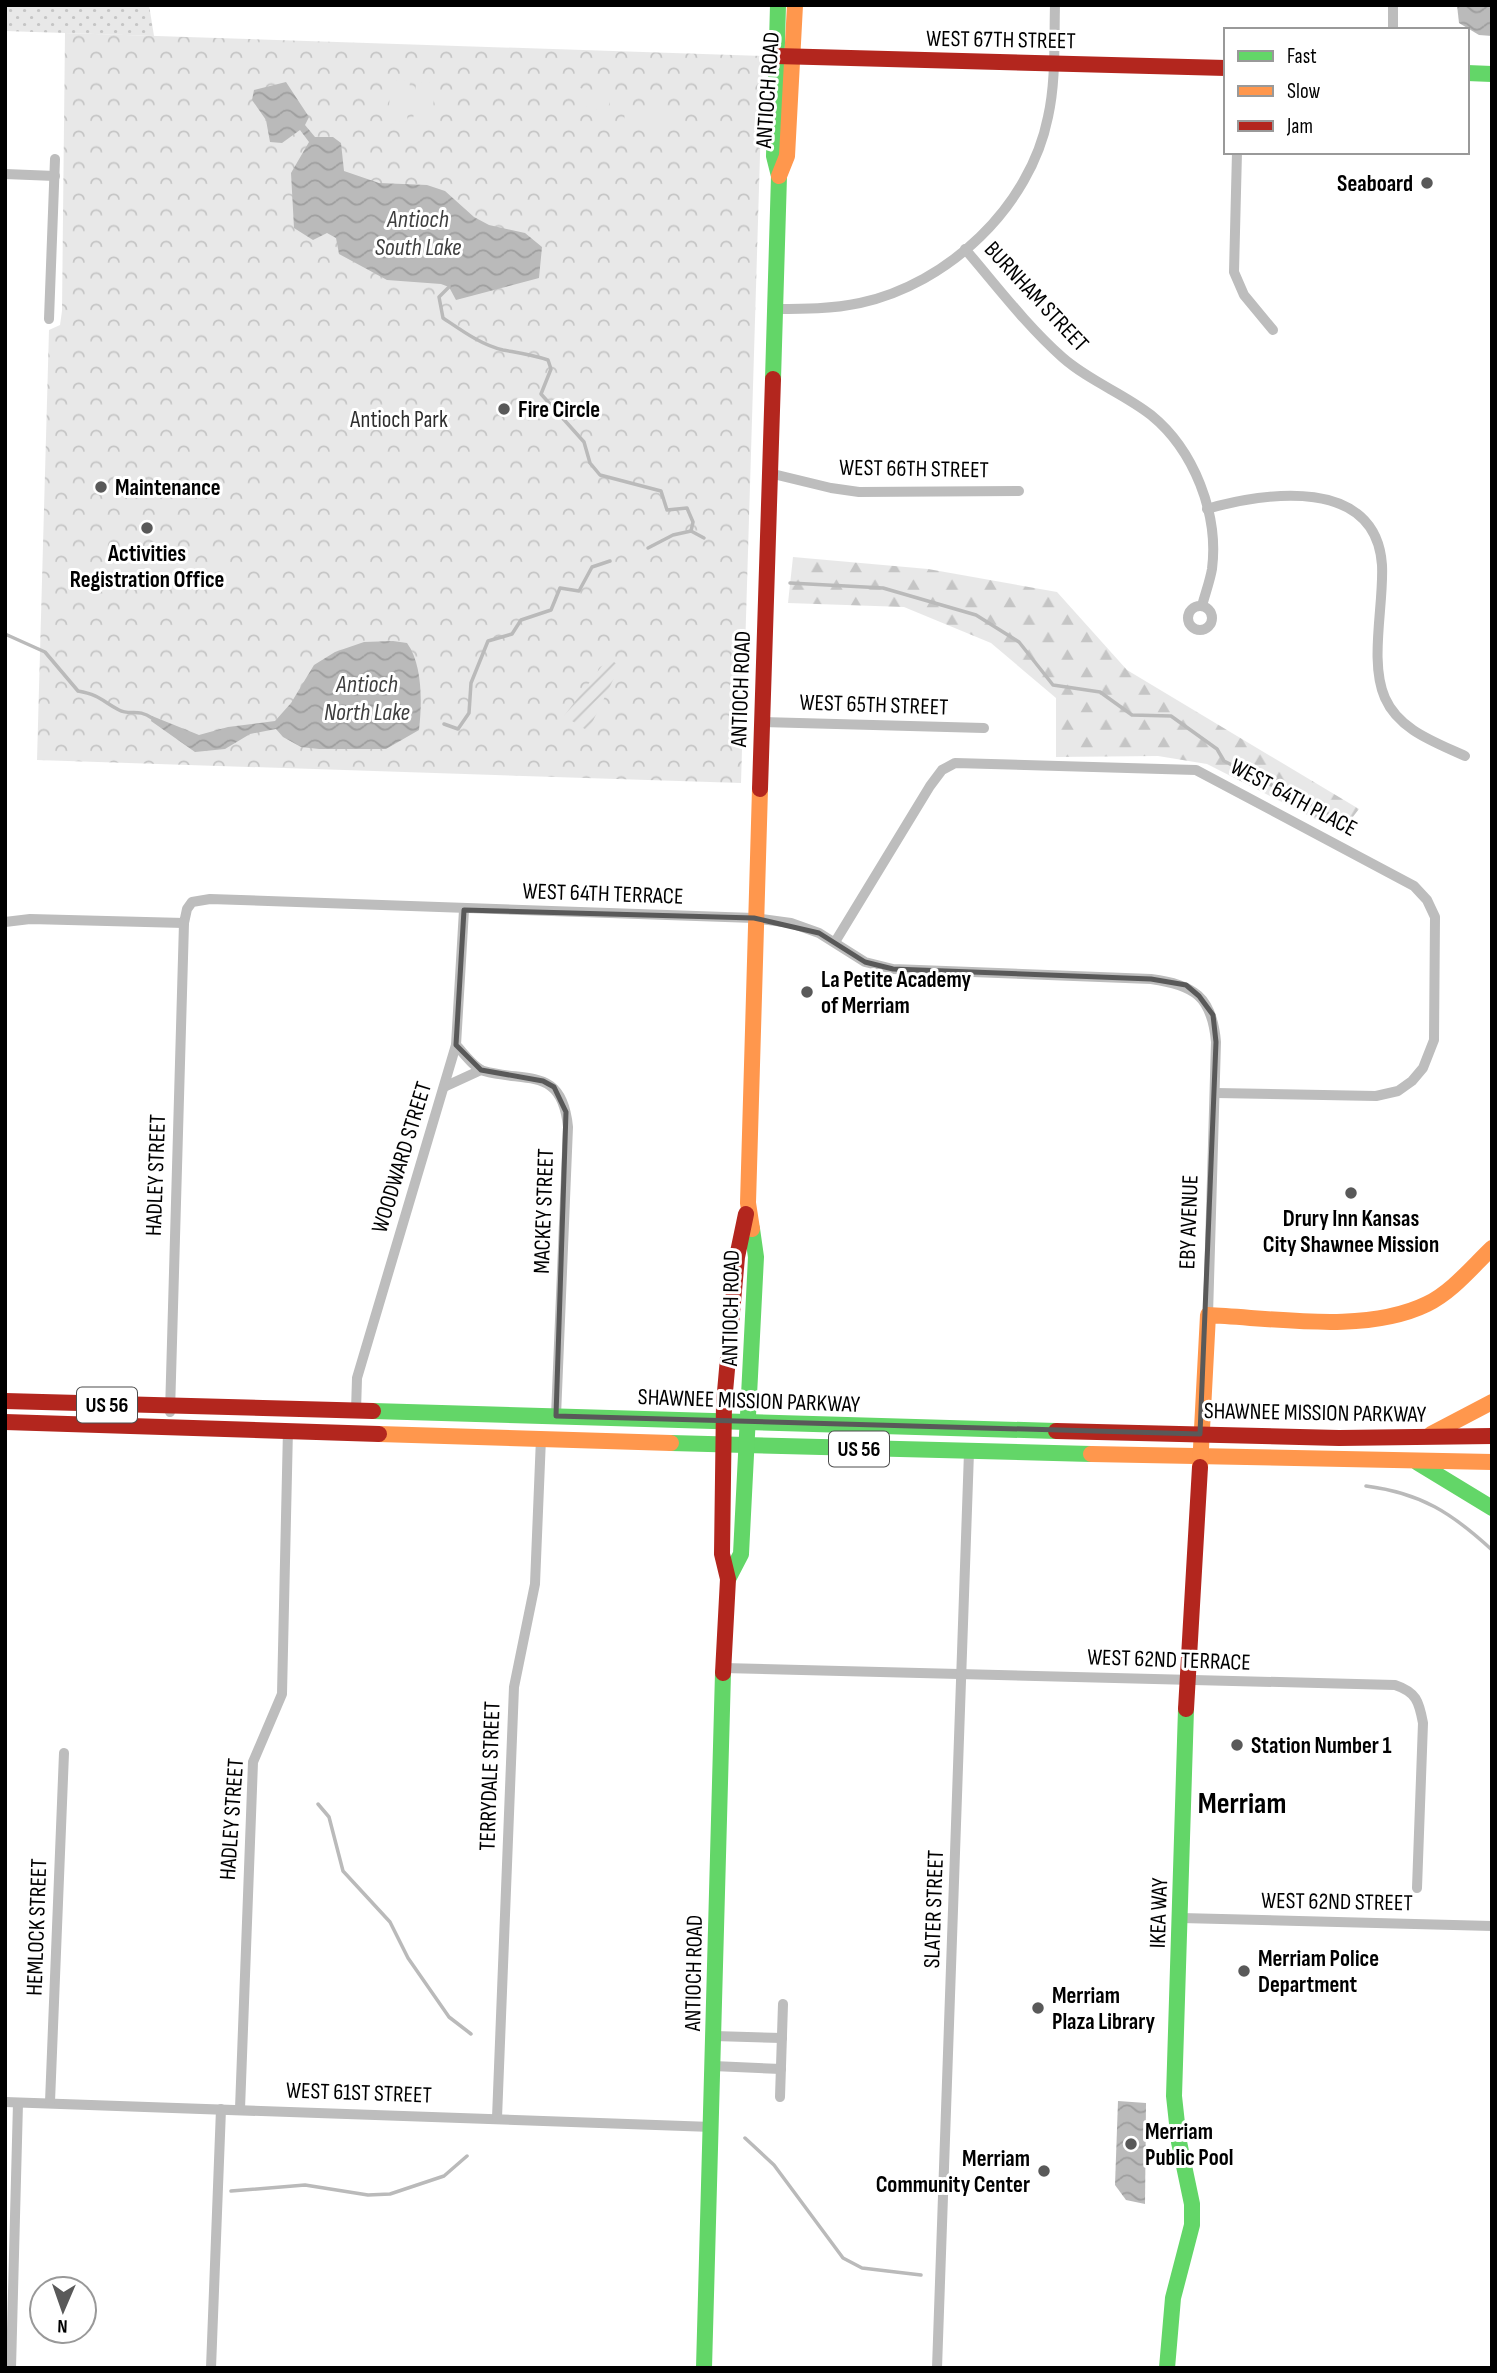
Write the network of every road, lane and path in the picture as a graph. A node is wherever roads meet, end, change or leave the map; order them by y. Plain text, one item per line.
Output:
1 (778, 5) edge
2 (795, 5) edge
3 (1055, 5) edge
4 (1393, 5) edge
5 (1393, 28) edge
6 (776, 56) junction
7 (794, 57) junction
8 (1053, 63) junction
9 (1224, 68) edge
10 (1469, 73) edge
11 (1492, 74) edge
12 (1237, 154) edge
13 (55, 159) dead end
14 (5, 174) edge
15 (55, 176) junction
16 (779, 176) junction
17 (965, 249) junction
18 (775, 309) junction
19 (49, 319) dead end
20 (1272, 330) dead end
21 (769, 473) junction
22 (1019, 491) dead end
23 (1207, 509) junction
24 (1202, 606) dead end
25 (762, 722) junction
26 (984, 728) dead end
27 (1465, 756) dead end
28 (464, 910) junction
29 (754, 918) junction
30 (5, 922) edge
31 (184, 923) junction
32 (835, 942) junction
33 (1199, 996) joint
34 (456, 1045) junction
35 (481, 1070) junction
36 (444, 1087) junction
37 (1216, 1093) junction
38 (748, 1203) junction
39 (1492, 1248) edge
40 (1208, 1315) junction
41 (5, 1401) edge
42 (1492, 1402) edge
43 (170, 1407) junction
44 (288, 1411) junction
45 (356, 1412) junction
46 (556, 1416) junction
47 (5, 1422) edge
48 (724, 1423) junction
49 (750, 1424) junction
50 (170, 1429) junction
51 (1043, 1429) junction
52 (287, 1432) junction
53 (1200, 1434) junction
54 (1427, 1436) junction
55 (1492, 1436) edge
56 (541, 1438) junction
57 (724, 1445) junction
58 (749, 1445) junction
59 (969, 1452) junction
60 (1199, 1455) junction
61 (1414, 1461) junction
62 (1492, 1462) edge
63 (1492, 1508) edge
64 (728, 1579) junction
65 (723, 1668) junction
66 (963, 1674) junction
67 (1188, 1680) junction
68 (64, 1753) dead end
69 (1417, 1888) dead end
70 (1181, 1918) junction
71 (1492, 1926) edge
72 (783, 2004) dead end
73 (714, 2036) junction
74 (782, 2038) junction
75 (713, 2066) junction
76 (781, 2069) junction
77 (780, 2097) dead end
78 (5, 2102) edge
79 (50, 2102) junction
80 (18, 2103) junction
81 (221, 2109) junction
82 (240, 2109) junction
83 (497, 2118) junction
84 (712, 2127) junction
85 (11, 2368) edge
86 (211, 2368) edge
87 (704, 2368) edge
88 (937, 2368) edge
89 (1167, 2368) edge

1 - 6 main road, ANTIOCH ROAD
2 - 7 main road, ANTIOCH ROAD
3 - 8 street
4 - 5 street
6 - 7 main road, WEST 67TH STREET
6 - 16 main road, ANTIOCH ROAD
7 - 8 main road, WEST 67TH STREET
7 - 16 main road, ANTIOCH ROAD
8 - 9 main road, WEST 67TH STREET
8 - 17 street
10 - 11 main road
12 - 20 street
13 - 15 street
14 - 15 street
15 - 19 street
16 - 18 main road, ANTIOCH ROAD
17 - 18 street
17 - 23 street, BURNHAM STREET
18 - 21 main road, ANTIOCH ROAD
21 - 22 street, WEST 66TH STREET
21 - 25 main road, ANTIOCH ROAD
23 - 24 street, BURNHAM STREET
23 - 27 street
25 - 26 street, WEST 65TH STREET
25 - 29 main road, ANTIOCH ROAD
28 - 29 street, WEST 64TH TERRACE
28 - 31 street, WEST 64TH TERRACE
28 - 34 street, WOODWARD STREET
29 - 32 street, WEST 64TH TERRACE
29 - 38 main road, ANTIOCH ROAD
30 - 31 street
31 - 43 street, HADLEY STREET
32 - 33 street, WEST 64TH TERRACE
32 - 37 street, WEST 64TH PLACE
33 - 37 street, EBY AVENUE
34 - 35 street
34 - 36 street, WOODWARD STREET
35 - 36 street
35 - 46 street, MACKEY STREET
36 - 45 street, WOODWARD STREET
37 - 40 street, EBY AVENUE
38 - 48 main road, ANTIOCH ROAD
38 - 49 main road, ANTIOCH ROAD
39 - 40 main road
40 - 53 main road, EBY AVENUE
41 - 43 main road, SHAWNEE MISSION PARKWAY / US 56
42 - 54 main road, US 56
43 - 44 main road, SHAWNEE MISSION PARKWAY / US 56
43 - 50 street, HADLEY STREET
44 - 45 main road, SHAWNEE MISSION PARKWAY / US 56
44 - 52 street, HADLEY STREET
45 - 46 main road, SHAWNEE MISSION PARKWAY / US 56
46 - 48 main road, SHAWNEE MISSION PARKWAY / US 56
47 - 50 main road, SHAWNEE MISSION PARKWAY / US 56
48 - 49 main road, SHAWNEE MISSION PARKWAY / US 56
48 - 57 main road, ANTIOCH ROAD
49 - 51 main road, SHAWNEE MISSION PARKWAY / US 56
49 - 58 main road, ANTIOCH ROAD
50 - 52 main road, SHAWNEE MISSION PARKWAY / US 56
51 - 53 main road, SHAWNEE MISSION PARKWAY / US 56
51 - 59 main road
52 - 56 main road, SHAWNEE MISSION PARKWAY / US 56
52 - 82 street, HADLEY STREET
53 - 54 main road, SHAWNEE MISSION PARKWAY / US 56
53 - 60 main road, EBY AVENUE
54 - 55 main road, SHAWNEE MISSION PARKWAY
56 - 57 main road, SHAWNEE MISSION PARKWAY / US 56
56 - 83 street, TERRYDALE STREET
57 - 58 main road, SHAWNEE MISSION PARKWAY / US 56
57 - 64 main road, ANTIOCH ROAD
58 - 59 main road, SHAWNEE MISSION PARKWAY / US 56
58 - 64 main road, ANTIOCH ROAD
59 - 60 main road, SHAWNEE MISSION PARKWAY / US 56
59 - 66 street, SLATER STREET
60 - 61 main road, SHAWNEE MISSION PARKWAY / US 56
60 - 67 main road, IKEA WAY
61 - 62 main road, SHAWNEE MISSION PARKWAY / US 56
61 - 63 main road
64 - 65 main road, ANTIOCH ROAD
65 - 66 street, WEST 62ND TERRACE
65 - 73 main road, ANTIOCH ROAD
66 - 67 street, WEST 62ND TERRACE
66 - 88 street, SLATER STREET
67 - 69 street, WEST 62ND TERRACE
67 - 70 main road, IKEA WAY
68 - 79 street, HEMLOCK STREET
70 - 71 street, WEST 62ND STREET
70 - 89 main road, IKEA WAY
72 - 74 street
73 - 74 street
73 - 75 main road, ANTIOCH ROAD
74 - 76 street
75 - 76 street
75 - 84 main road, ANTIOCH ROAD
76 - 77 street
78 - 80 street, WEST 61ST STREET
79 - 80 street, WEST 61ST STREET
79 - 81 street, WEST 61ST STREET
80 - 85 street
81 - 82 street, WEST 61ST STREET
81 - 86 street
82 - 83 street, WEST 61ST STREET
83 - 84 street, WEST 61ST STREET
84 - 87 main road, ANTIOCH ROAD

